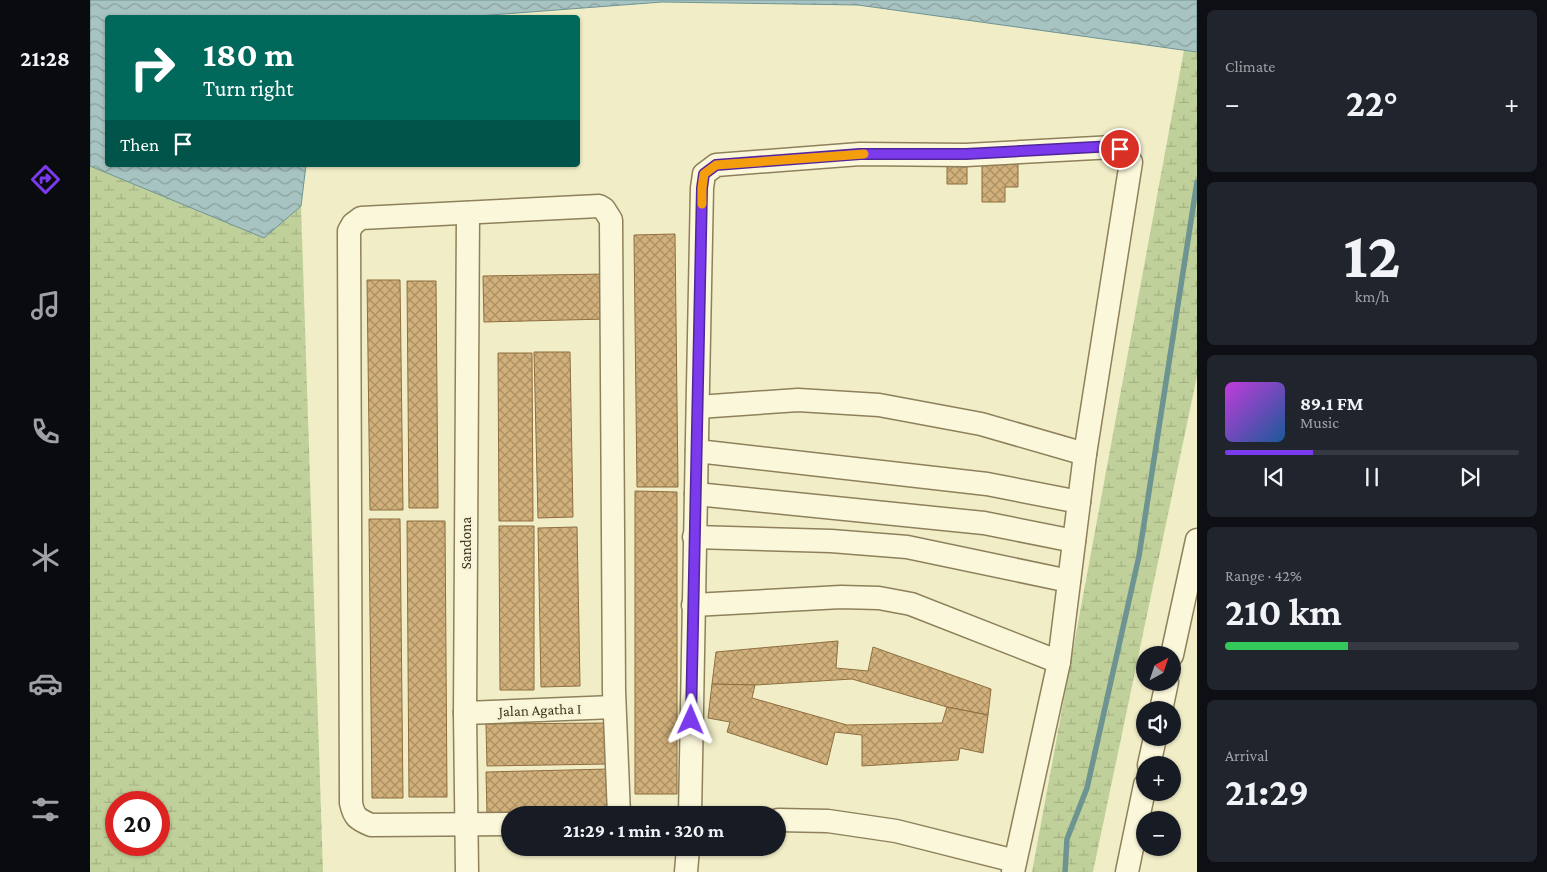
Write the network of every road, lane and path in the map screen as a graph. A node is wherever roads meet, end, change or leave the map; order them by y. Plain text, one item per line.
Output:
1 (468, 213) junction
2 (698, 407) junction
3 (697, 451) junction
4 (1085, 454) junction
5 (696, 494) junction
6 (1079, 502) junction
7 (694, 537) junction
8 (1197, 540) edge
9 (1074, 541) junction
10 (1069, 581) junction
11 (693, 605) junction
12 (1174, 646) edge
13 (1059, 662) junction
14 (614, 707) junction
15 (465, 713) junction
16 (1142, 801) edge
17 (619, 806) edge
18 (690, 806) edge
19 (786, 820) edge
20 (501, 824) edge
21 (466, 825) junction
22 (687, 856) edge
23 (1014, 866) edge
24 (467, 872) edge
25 (686, 872) edge
26 (1126, 872) edge

1 - 14 street
1 - 15 street, Sandona
1 - 21 street
2 - 3 street
2 - 4 street
2 - 4 street
3 - 5 street
3 - 6 street
4 - 6 street
5 - 7 street
5 - 9 street
6 - 9 street
7 - 10 street
7 - 11 street
8 - 12 street
9 - 10 street
10 - 13 street
11 - 13 street
11 - 18 street
13 - 23 street
14 - 15 street, Jalan Agatha I
14 - 17 street
15 - 21 street, Sandona
16 - 26 street
19 - 23 street
20 - 21 street
21 - 24 street, Sandona
22 - 25 street

